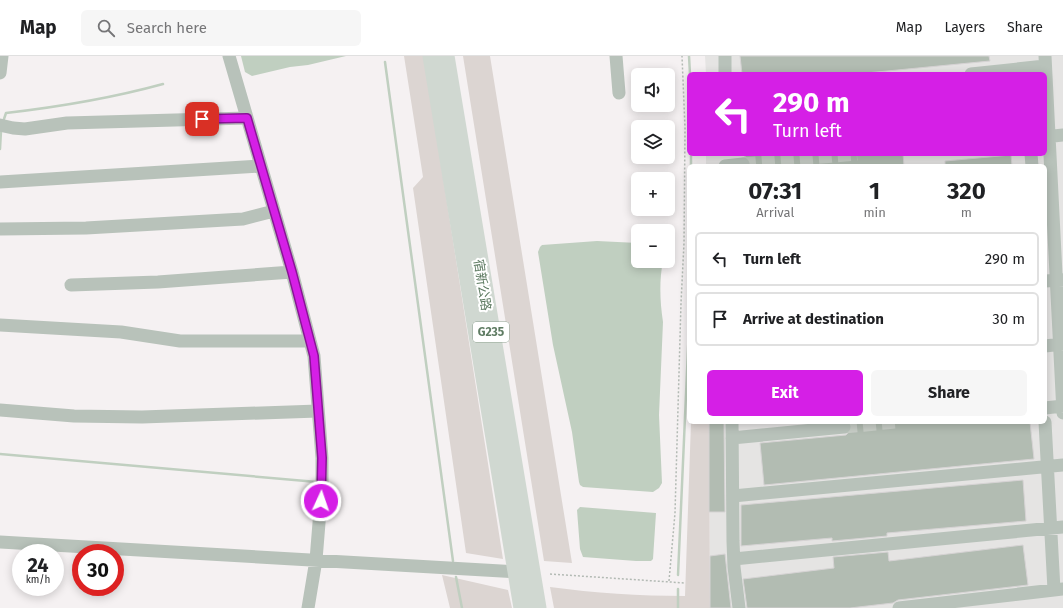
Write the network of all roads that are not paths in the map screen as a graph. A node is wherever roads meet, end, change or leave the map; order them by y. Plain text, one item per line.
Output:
1 (2, 56) edge
2 (229, 56) edge
3 (616, 56) edge
4 (725, 56) edge
5 (442, 59) edge
6 (1045, 61) edge
7 (1027, 66) edge
8 (0, 72) edge
9 (725, 72) edge
10 (985, 72) edge
11 (1045, 72) edge
12 (619, 92) dead end
13 (247, 118) junction
14 (0, 125) edge
15 (1063, 135) edge
16 (1047, 137) edge
17 (261, 166) junction
18 (0, 182) edge
19 (274, 211) junction
20 (0, 229) edge
21 (292, 272) junction
22 (1055, 280) edge
23 (71, 285) dead end
24 (0, 325) edge
25 (310, 341) junction
26 (1061, 345) edge
27 (1047, 346) edge
28 (1063, 406) edge
29 (1047, 408) edge
30 (0, 410) edge
31 (318, 411) junction
32 (1063, 413) edge
33 (732, 424) edge
34 (1045, 424) edge
35 (844, 427) tunnel mouth
36 (732, 438) junction
37 (1063, 465) edge
38 (1047, 466) junction
39 (733, 496) junction
40 (1057, 527) edge
41 (0, 542) edge
42 (734, 559) junction
43 (316, 560) junction
44 (517, 572) junction
45 (1058, 590) edge
46 (308, 608) edge
47 (523, 608) edge
48 (537, 608) edge
49 (739, 608) edge
50 (899, 608) edge

1 - 8 street
2 - 13 street
3 - 12 street
4 - 9 street
5 - 44 highway, 宿新公路 / G235
5 - 48 highway, 宿新公路 / G235
6 - 7 street
6 - 11 street
7 - 10 street
13 - 14 street
13 - 17 street
15 - 16 street
16 - 22 street
17 - 18 street
17 - 19 street
19 - 20 street
19 - 21 street
21 - 23 street
21 - 25 street
22 - 26 street
24 - 25 street
25 - 31 street
26 - 27 street
26 - 28 street
28 - 29 street
28 - 32 street
30 - 31 street
31 - 43 street
33 - 36 street
34 - 38 street
35 - 36 street
36 - 39 street
37 - 38 street
38 - 39 street
38 - 40 street
39 - 42 street
40 - 42 street
40 - 45 street
41 - 43 street
42 - 49 street
43 - 44 street
43 - 46 street
44 - 47 highway, 宿新公路 / G235
45 - 50 street

